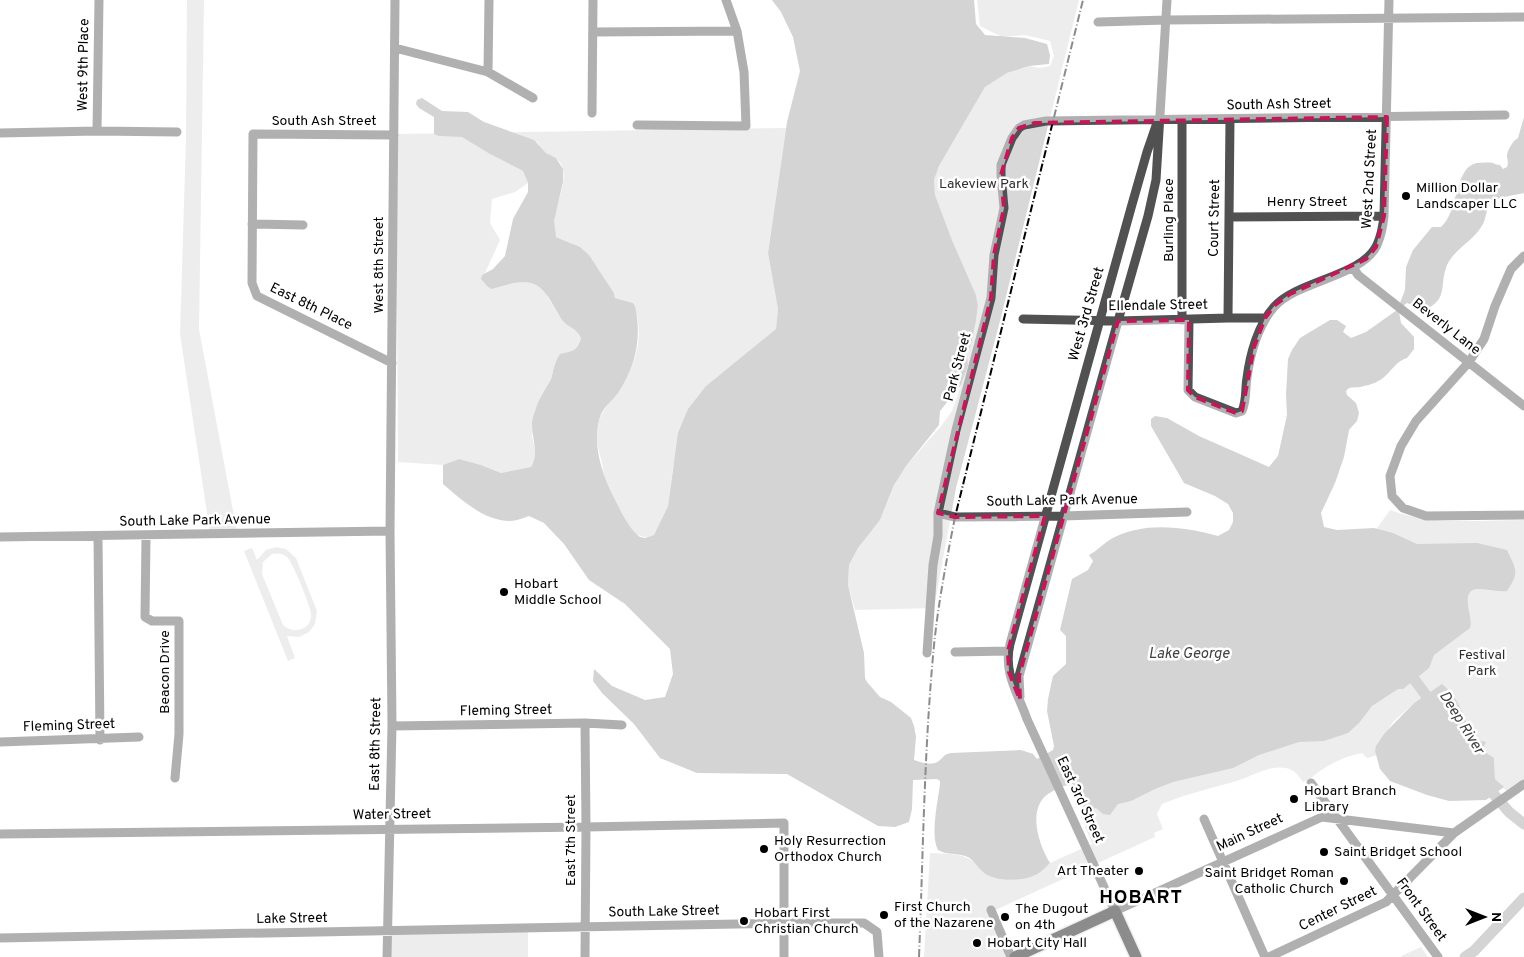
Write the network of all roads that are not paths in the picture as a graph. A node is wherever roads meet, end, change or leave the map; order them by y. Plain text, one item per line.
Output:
1 (99, 0) edge
2 (395, 0) edge
3 (489, 0) edge
4 (593, 0) edge
5 (726, 0) edge
6 (1168, 0) edge
7 (1389, 0) edge
8 (1524, 17) edge
9 (1389, 18) junction
10 (1166, 20) junction
11 (1098, 22) dead end
12 (737, 31) junction
13 (593, 32) junction
14 (395, 48) junction
15 (488, 72) junction
16 (534, 98) dead end
17 (592, 113) dead end
18 (1505, 116) dead end
19 (1387, 117) junction
20 (1230, 119) junction
21 (1158, 120) junction
22 (1182, 120) junction
23 (1053, 122) joint
24 (637, 125) dead end
25 (97, 131) junction
26 (0, 132) edge
27 (177, 132) dead end
28 (394, 135) junction
29 (1384, 216) junction
30 (1229, 217) junction
31 (252, 224) junction
32 (303, 225) dead end
33 (1524, 256) edge
34 (1352, 267) junction
35 (1228, 318) junction
36 (1264, 318) junction
37 (1023, 319) dead end
38 (1186, 320) junction
39 (1100, 321) junction
40 (1118, 321) junction
41 (1469, 362) junction
42 (392, 363) junction
43 (1188, 390) joint
44 (1524, 406) edge
45 (1187, 512) dead end
46 (938, 513) junction
47 (1524, 514) edge
48 (1044, 516) junction
49 (1064, 516) junction
50 (390, 531) junction
51 (146, 536) junction
52 (0, 537) edge
53 (98, 537) junction
54 (1008, 650) junction
55 (955, 652) dead end
56 (927, 653) dead end
57 (1020, 700) junction
58 (585, 724) junction
59 (622, 724) dead end
60 (392, 726) junction
61 (139, 737) dead end
62 (100, 740) junction
63 (0, 742) edge
64 (175, 778) dead end
65 (1311, 783) dead end
66 (1522, 786) edge
67 (1204, 818) dead end
68 (1337, 819) junction
69 (586, 827) junction
70 (388, 829) junction
71 (1454, 833) junction
72 (0, 834) edge
73 (1223, 862) junction
74 (1393, 895) junction
75 (991, 910) dead end
76 (1115, 911) junction
77 (784, 922) junction
78 (585, 927) junction
79 (388, 931) junction
80 (0, 938) edge
81 (387, 957) edge
82 (585, 957) edge
83 (784, 957) edge
84 (878, 957) edge
85 (1013, 957) edge
86 (1136, 957) edge
87 (1267, 957) edge
88 (1438, 957) edge

1 - 25 street, West 9th Place
2 - 14 street, West 8th Street
3 - 15 street
4 - 13 street
5 - 12 street
6 - 10 street, West 3rd Street
7 - 9 street, West 2nd Street
8 - 9 street
9 - 10 street
9 - 19 street, West 2nd Street
10 - 11 street
10 - 21 street, West 3rd Street
12 - 13 street
12 - 24 street
13 - 17 street
14 - 15 street
14 - 28 street, West 8th Street
15 - 16 street
18 - 19 street, South Ash Street
19 - 20 street, South Ash Street
19 - 29 street, West 2nd Street
20 - 22 street, South Ash Street
20 - 30 street, Court Street
21 - 22 street, South Ash Street
21 - 23 street, South Ash Street
21 - 39 street, West 3rd Street
21 - 40 street, West 3rd Street
22 - 38 street, Burling Place
23 - 46 street, Park Street
25 - 26 street
25 - 27 street
28 - 31 street, South Ash Street
28 - 42 street, West 8th Street
29 - 30 street, Henry Street
29 - 34 street, West 2nd Street
30 - 35 street, Court Street
31 - 32 street
31 - 42 street, East 8th Place
33 - 41 street
34 - 36 street, West 2nd Street
34 - 41 street, Beverly Lane
35 - 36 street, Ellendale Street
35 - 38 street, Ellendale Street
36 - 43 street, West 2nd Street
37 - 39 street, Ellendale Street
38 - 40 street, Ellendale Street
38 - 43 street, Burling Place
39 - 40 street, Ellendale Street
39 - 48 street, West 3rd Street
40 - 49 street, West 3rd Street
41 - 44 street, Beverly Lane
41 - 47 street
42 - 50 street, West 8th Street
45 - 49 street, South Lake Park Avenue
46 - 48 street, South Lake Park Avenue
46 - 56 street, Park Street
48 - 49 street, South Lake Park Avenue
48 - 54 street, East 3rd Street
49 - 57 street, East 3rd Street
50 - 51 street, South Lake Park Avenue
50 - 60 street, East 8th Street
51 - 53 street, South Lake Park Avenue
51 - 64 street, Beacon Drive
52 - 53 street, South Lake Park Avenue
53 - 62 street
54 - 55 street
54 - 57 street, East 3rd Street
57 - 76 street, East 3rd Street
58 - 59 street, Fleming Street
58 - 60 street, Fleming Street
58 - 69 street, East 7th Street
60 - 70 street, East 8th Street
61 - 62 street, Fleming Street
62 - 63 street, Fleming Street
65 - 68 street, Front Street
66 - 71 street, Center Street
67 - 73 street
68 - 71 street, Main Street
68 - 73 street, Main Street
68 - 74 street, Front Street
69 - 70 street, Water Street
69 - 77 street, Water Street
69 - 78 street, East 7th Street
70 - 72 street, Water Street
70 - 79 street, East 8th Street
71 - 74 street, Center Street
73 - 76 street, Main Street
73 - 87 street
74 - 87 street, Center Street
74 - 88 street, Front Street
75 - 85 street
76 - 85 main road, Main Street
76 - 86 main road
77 - 78 street, South Lake Street
77 - 83 street
77 - 84 street, South Lake Street
78 - 79 street, Lake Street
78 - 82 street, East 7th Street
79 - 80 street, Lake Street
79 - 81 street, East 8th Street

